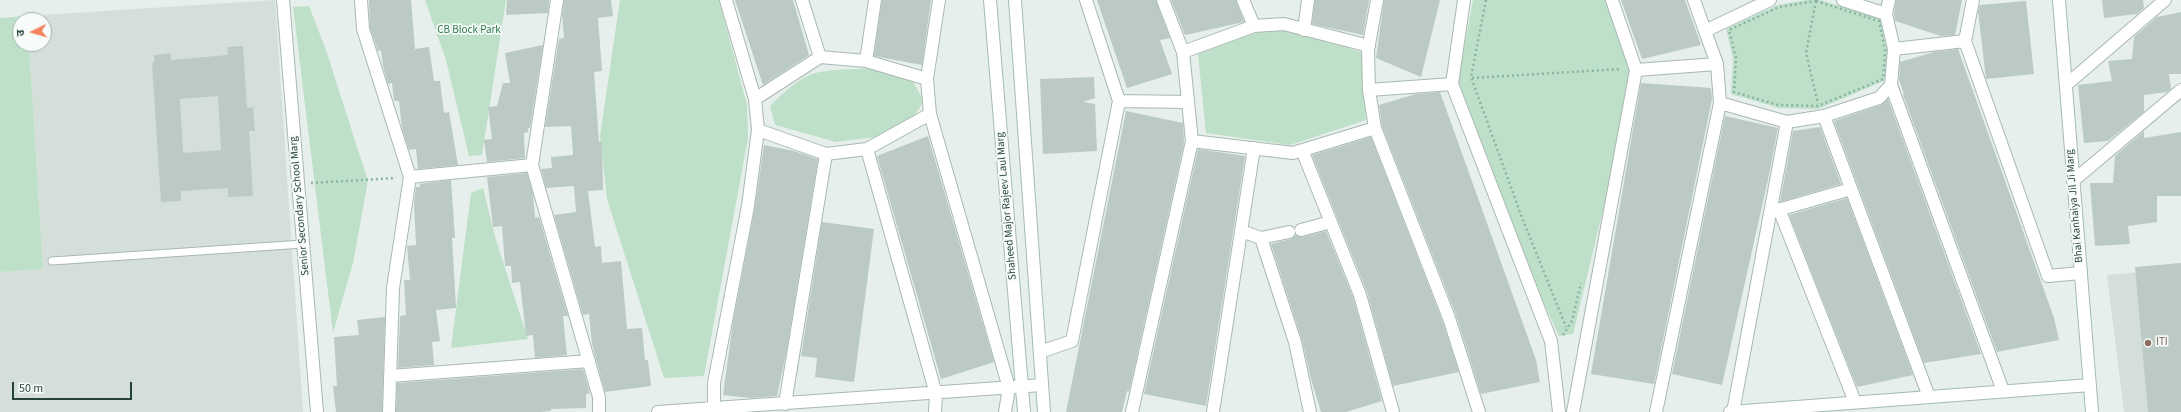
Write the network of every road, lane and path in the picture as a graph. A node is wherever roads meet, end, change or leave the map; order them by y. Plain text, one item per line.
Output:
1 (283, 0) edge
2 (361, 0) edge
3 (557, 0) edge
4 (726, 0) edge
5 (802, 0) edge
6 (875, 0) edge
7 (939, 0) edge
8 (990, 0) edge
9 (1015, 0) edge
10 (1086, 0) edge
11 (1163, 0) edge
12 (1243, 0) edge
13 (1308, 0) edge
14 (1377, 0) edge
15 (1464, 0) edge
16 (1486, 0) edge
17 (1612, 0) edge
18 (1694, 0) edge
19 (1770, 0) edge
20 (1843, 0) edge
21 (1889, 0) edge
22 (1973, 0) edge
23 (2059, 0) edge
24 (2165, 0) edge
25 (1816, 1) edge
26 (1886, 14) junction
27 (1254, 26) junction
28 (1304, 30) junction
29 (1705, 31) junction
30 (1965, 41) junction
31 (1369, 46) junction
32 (1894, 49) junction
33 (1183, 52) junction
34 (820, 56) junction
35 (866, 61) junction
36 (1717, 64) junction
37 (1631, 69) junction
38 (1472, 78) junction
39 (927, 79) junction
40 (1452, 84) junction
41 (1891, 84) junction
42 (2066, 85) junction
43 (1369, 90) junction
44 (2181, 90) edge
45 (755, 99) junction
46 (1120, 101) junction
47 (1188, 102) junction
48 (1720, 103) junction
49 (1821, 111) junction
50 (930, 114) junction
51 (1787, 122) junction
52 (1375, 128) junction
53 (758, 130) junction
54 (1192, 141) junction
55 (1254, 148) junction
56 (866, 149) junction
57 (1302, 150) junction
58 (826, 154) junction
59 (532, 165) junction
60 (410, 177) junction
61 (2073, 181) junction
62 (298, 184) junction
63 (1851, 188) junction
64 (1775, 211) junction
65 (1331, 222) junction
66 (1242, 231) junction
67 (1261, 238) junction
68 (303, 244) junction
69 (52, 261) dead end
70 (2081, 273) junction
71 (1583, 276) dead end
72 (1040, 352) junction
73 (589, 361) junction
74 (390, 376) junction
75 (1042, 385) junction
76 (2090, 385) junction
77 (1009, 388) junction
78 (1022, 388) junction
79 (2003, 391) junction
80 (936, 394) junction
81 (1929, 397) junction
82 (1856, 402) junction
83 (785, 404) junction
84 (773, 408) edge
85 (713, 410) edge
86 (317, 412) edge
87 (389, 412) edge
88 (599, 412) edge
89 (665, 412) edge
90 (935, 412) edge
91 (1005, 412) edge
92 (1024, 412) edge
93 (1044, 412) edge
94 (1132, 412) edge
95 (1136, 412) edge
96 (1214, 412) edge
97 (1310, 412) edge
98 (1393, 412) edge
99 (1479, 412) edge
100 (1559, 412) edge
101 (1573, 412) edge
102 (1656, 412) edge
103 (1731, 412) edge
104 (2092, 412) edge

1 - 62 street, Senior Secondary School Marg
2 - 60 street
3 - 59 street
4 - 45 street
5 - 34 street
6 - 35 street
7 - 39 street
8 - 78 street, Shaheed Major Rajeev Laul Marg
9 - 72 street, Shaheed Major Rajeev Laul Marg
10 - 46 street
11 - 33 street
12 - 27 street
13 - 28 street
14 - 31 street
15 - 40 street
16 - 38 path
17 - 37 street
18 - 29 street
19 - 29 street
20 - 26 street
21 - 26 street
22 - 30 street
23 - 42 street, Bhai Kanhaiya Jil Ji Marg
24 - 42 street
25 - 49 path
25 - 49 path
25 - 49 path
26 - 32 street
27 - 28 street
27 - 33 street
28 - 31 street
29 - 36 street
30 - 32 street
30 - 70 street
31 - 43 street
32 - 41 street
33 - 47 street
34 - 35 street
34 - 45 street
35 - 39 street
36 - 37 street
36 - 48 street
37 - 38 path
37 - 101 street
38 - 71 path
39 - 50 street
40 - 43 street
40 - 100 street
41 - 49 street
41 - 79 street
42 - 61 street, Bhai Kanhaiya Jil Ji Marg
43 - 52 street
44 - 61 street
45 - 53 street
46 - 47 street
46 - 72 street
47 - 54 street
48 - 51 street
48 - 102 street
49 - 51 street
49 - 63 street
50 - 56 street
50 - 77 street
51 - 64 street
52 - 57 street
52 - 99 street
53 - 58 street
53 - 85 street
54 - 55 street
54 - 94 street
55 - 57 street
55 - 66 street
56 - 58 street
56 - 80 street
57 - 65 street
58 - 83 street
59 - 60 street
59 - 73 street
60 - 62 path
60 - 74 street
61 - 70 street, Bhai Kanhaiya Jil Ji Marg
62 - 68 street, Senior Secondary School Marg
63 - 64 street
63 - 81 street
64 - 82 street
64 - 103 street
65 - 67 street
65 - 98 street
66 - 67 street
66 - 96 street
67 - 97 street
68 - 69 lane
68 - 86 street, Senior Secondary School Marg
70 - 76 street, Bhai Kanhaiya Jil Ji Marg
72 - 75 street, Shaheed Major Rajeev Laul Marg
73 - 74 street
73 - 88 street
74 - 87 street
75 - 78 street
75 - 93 street, Shaheed Major Rajeev Laul Marg
76 - 79 street
76 - 104 street, Bhai Kanhaiya Jil Ji Marg
77 - 78 street
77 - 80 street
77 - 91 street
78 - 92 street, Shaheed Major Rajeev Laul Marg
79 - 81 street
80 - 83 street
80 - 90 street
81 - 82 street
82 - 103 street
83 - 84 street
84 - 85 street
85 - 89 street
94 - 95 street

